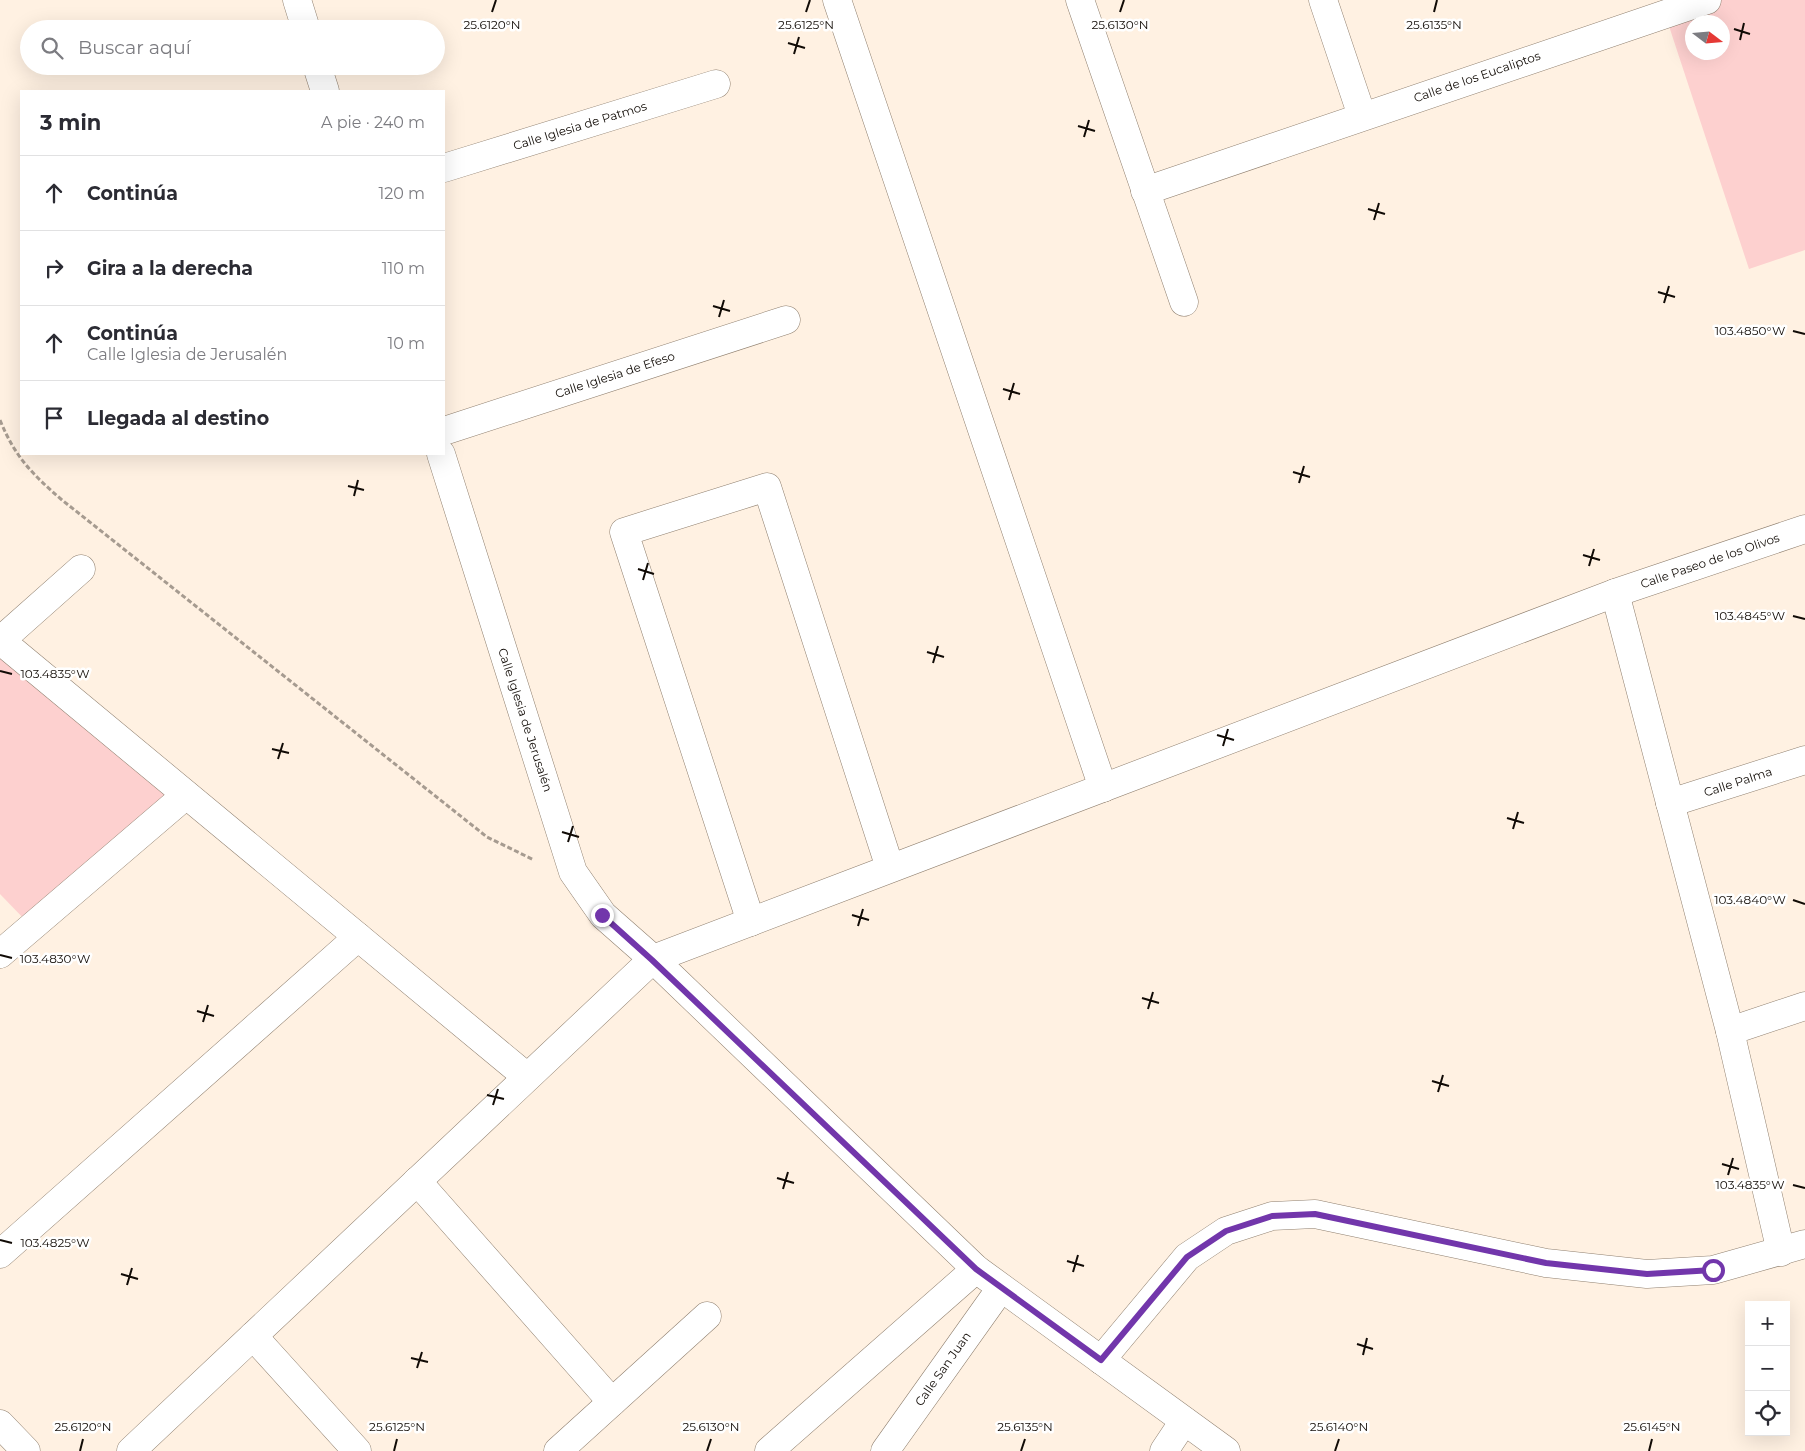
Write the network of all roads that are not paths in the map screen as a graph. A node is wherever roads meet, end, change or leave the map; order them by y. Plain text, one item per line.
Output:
1 (297, 0) edge
2 (836, 0) edge
3 (1080, 0) edge
4 (1323, 0) edge
5 (1707, 0) edge
6 (303, 20) edge
7 (320, 75) edge
8 (716, 84) dead end
9 (325, 90) edge
10 (1362, 116) junction
11 (445, 168) edge
12 (1145, 191) junction
13 (1184, 302) dead end
14 (786, 320) dead end
15 (445, 431) edge
16 (441, 455) edge
17 (1805, 528) edge
18 (81, 569) dead end
19 (1615, 593) junction
20 (0, 641) edge
21 (1805, 760) edge
22 (1103, 788) junction
23 (186, 794) junction
24 (1670, 803) junction
25 (890, 868) junction
26 (751, 922) junction
27 (358, 937) junction
28 (0, 954) edge
29 (652, 960) junction
30 (1805, 1006) edge
31 (1730, 1030) junction
32 (527, 1077) junction
33 (417, 1180) junction
34 (1793, 1248) edge
35 (0, 1254) edge
36 (976, 1269) junction
37 (1001, 1288) junction
38 (707, 1316) dead end
39 (254, 1336) junction
40 (1101, 1360) junction
41 (612, 1402) junction
42 (1184, 1421) junction
43 (0, 1424) edge
44 (26, 1451) edge
45 (131, 1451) edge
46 (357, 1451) edge
47 (558, 1451) edge
48 (769, 1451) edge
49 (885, 1451) edge
50 (1164, 1451) edge
51 (1226, 1451) edge

1 - 6 street
2 - 22 street
3 - 12 street
4 - 10 street
5 - 10 street, Calle de los Eucaliptos
7 - 9 street
8 - 11 street, Calle Iglesia de Patmos
10 - 12 street, Calle de los Eucaliptos
12 - 13 street
14 - 15 street, Calle Iglesia de Efeso
16 - 29 street, Calle Iglesia de Jerusalén
17 - 19 street, Calle Paseo de los Olivos
18 - 20 street
19 - 22 street, Calle Paseo de los Olivos
19 - 24 street
20 - 23 street
21 - 24 street, Calle Palma
22 - 25 street, Calle Paseo de los Olivos
23 - 27 street
23 - 28 street
24 - 31 street
25 - 26 street, Calle Paseo de los Olivos
25 - 26 street
26 - 29 street, Calle Paseo de los Olivos
27 - 32 street
27 - 35 street
29 - 32 street
29 - 36 street, Calle Iglesia de Jerusalén
30 - 31 street
31 - 34 street
32 - 33 street
33 - 39 street
33 - 41 street
34 - 40 street
36 - 37 street, Calle Iglesia de Jerusalén
36 - 48 street
37 - 40 street, Calle Iglesia de Jerusalén
37 - 49 street, Calle San Juan
38 - 41 street
39 - 45 street
39 - 46 street
40 - 42 street, Calle Iglesia de Jerusalén
41 - 47 street
42 - 50 street
42 - 51 street, Calle Iglesia de Jerusalén
43 - 44 street

